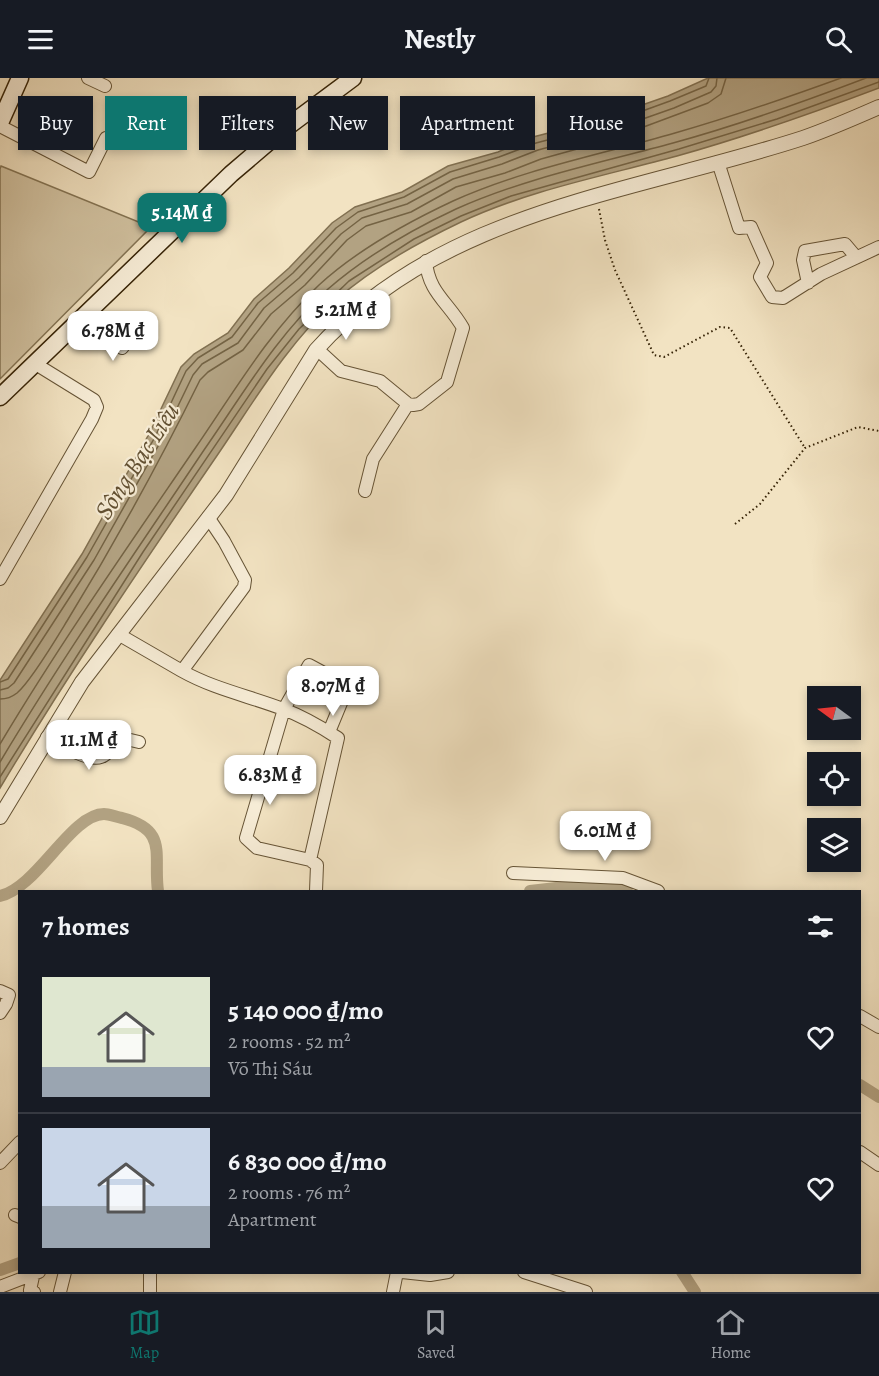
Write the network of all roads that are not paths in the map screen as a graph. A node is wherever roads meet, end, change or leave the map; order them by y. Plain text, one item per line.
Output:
1 (20, 78) edge
2 (88, 78) edge
3 (353, 78) edge
4 (105, 87) dead end
5 (879, 107) edge
6 (0, 125) edge
7 (105, 140) edge
8 (718, 162) junction
9 (879, 247) edge
10 (856, 257) junction
11 (426, 261) junction
12 (808, 283) junction
13 (78, 321) junction
14 (139, 326) dead end
15 (317, 349) junction
16 (34, 363) junction
17 (0, 397) edge
18 (408, 404) junction
19 (365, 491) dead end
20 (208, 517) junction
21 (0, 579) edge
22 (118, 634) junction
23 (182, 670) junction
24 (284, 709) junction
25 (329, 732) junction
26 (47, 737) junction
27 (139, 742) dead end
28 (0, 817) edge
29 (310, 860) junction
30 (513, 873) dead end
31 (316, 890) edge
32 (655, 890) edge
33 (9, 994) edge
34 (0, 1013) edge
35 (861, 1017) edge
36 (879, 1027) edge
37 (18, 1144) edge
38 (861, 1153) edge
39 (0, 1163) edge
40 (879, 1165) edge
41 (31, 1274) edge
42 (35, 1274) edge
43 (64, 1274) edge
44 (150, 1274) edge
45 (397, 1274) edge
46 (421, 1274) edge
47 (436, 1274) edge
48 (551, 1276) edge
49 (0, 1287) edge
50 (34, 1292) edge
51 (60, 1292) edge
52 (150, 1292) edge
53 (393, 1292) edge
54 (586, 1292) edge

1 - 6 main road
2 - 4 street
3 - 13 main road
5 - 8 street
6 - 7 street
8 - 11 street
8 - 12 street
9 - 10 street
10 - 12 street
10 - 12 street
11 - 15 street
11 - 18 street
13 - 14 street
13 - 16 main road
15 - 18 street
15 - 20 street
16 - 17 main road
16 - 21 street
18 - 19 street
20 - 22 street
20 - 23 street
22 - 23 street
22 - 26 street
23 - 24 street
24 - 25 street
24 - 25 street
24 - 29 street
25 - 29 street
26 - 27 street
26 - 28 street
29 - 31 street
30 - 32 street
33 - 34 street
35 - 36 street
37 - 39 street
38 - 40 street
41 - 49 street
42 - 50 street
43 - 51 street
44 - 52 street
45 - 53 street
46 - 47 street
48 - 54 street

